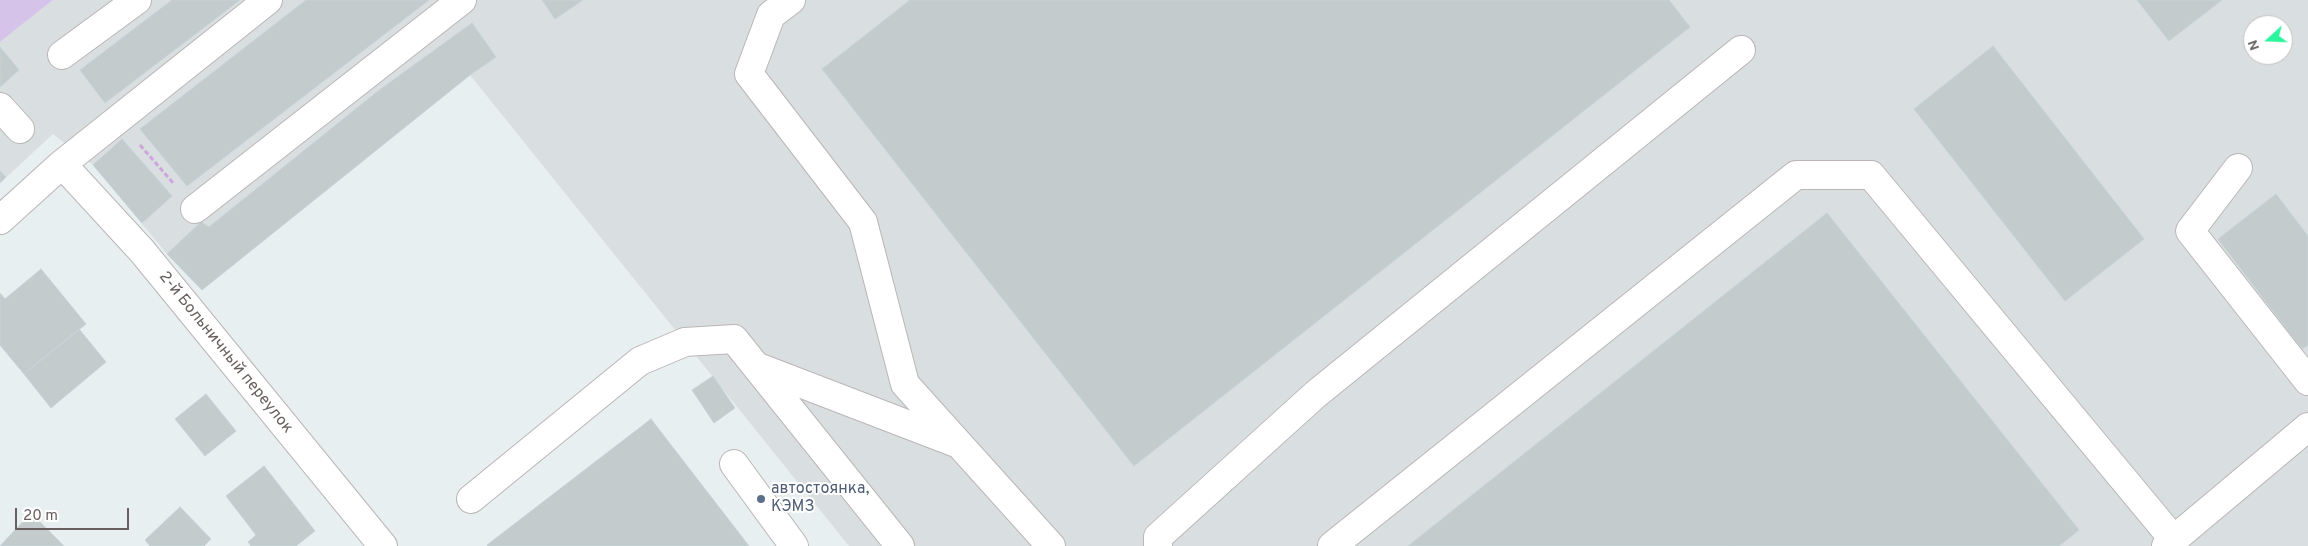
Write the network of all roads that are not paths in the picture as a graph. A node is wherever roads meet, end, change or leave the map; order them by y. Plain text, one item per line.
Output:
1 (137, 0) edge
2 (268, 0) edge
3 (462, 0) edge
4 (791, 0) edge
5 (1741, 50) dead end
6 (62, 55) dead end
7 (0, 107) edge
8 (20, 128) dead end
9 (62, 164) junction
10 (2238, 168) dead end
11 (195, 209) road end
12 (0, 220) edge
13 (756, 367) junction
14 (2308, 381) edge
15 (2308, 427) edge
16 (960, 444) junction
17 (734, 464) dead end
18 (471, 500) dead end
19 (2170, 543) edge
20 (383, 546) edge
21 (794, 546) edge
22 (900, 546) edge
23 (1050, 546) edge
24 (1158, 546) edge
25 (1332, 546) edge

1 - 6 street
2 - 9 street
3 - 11 street
4 - 16 street
5 - 24 street
7 - 8 street
9 - 12 street
9 - 20 street, 2-й Больничный переулок
10 - 14 street
13 - 16 street
13 - 18 street
13 - 22 street
15 - 19 street
16 - 23 street
17 - 21 street
19 - 25 street

